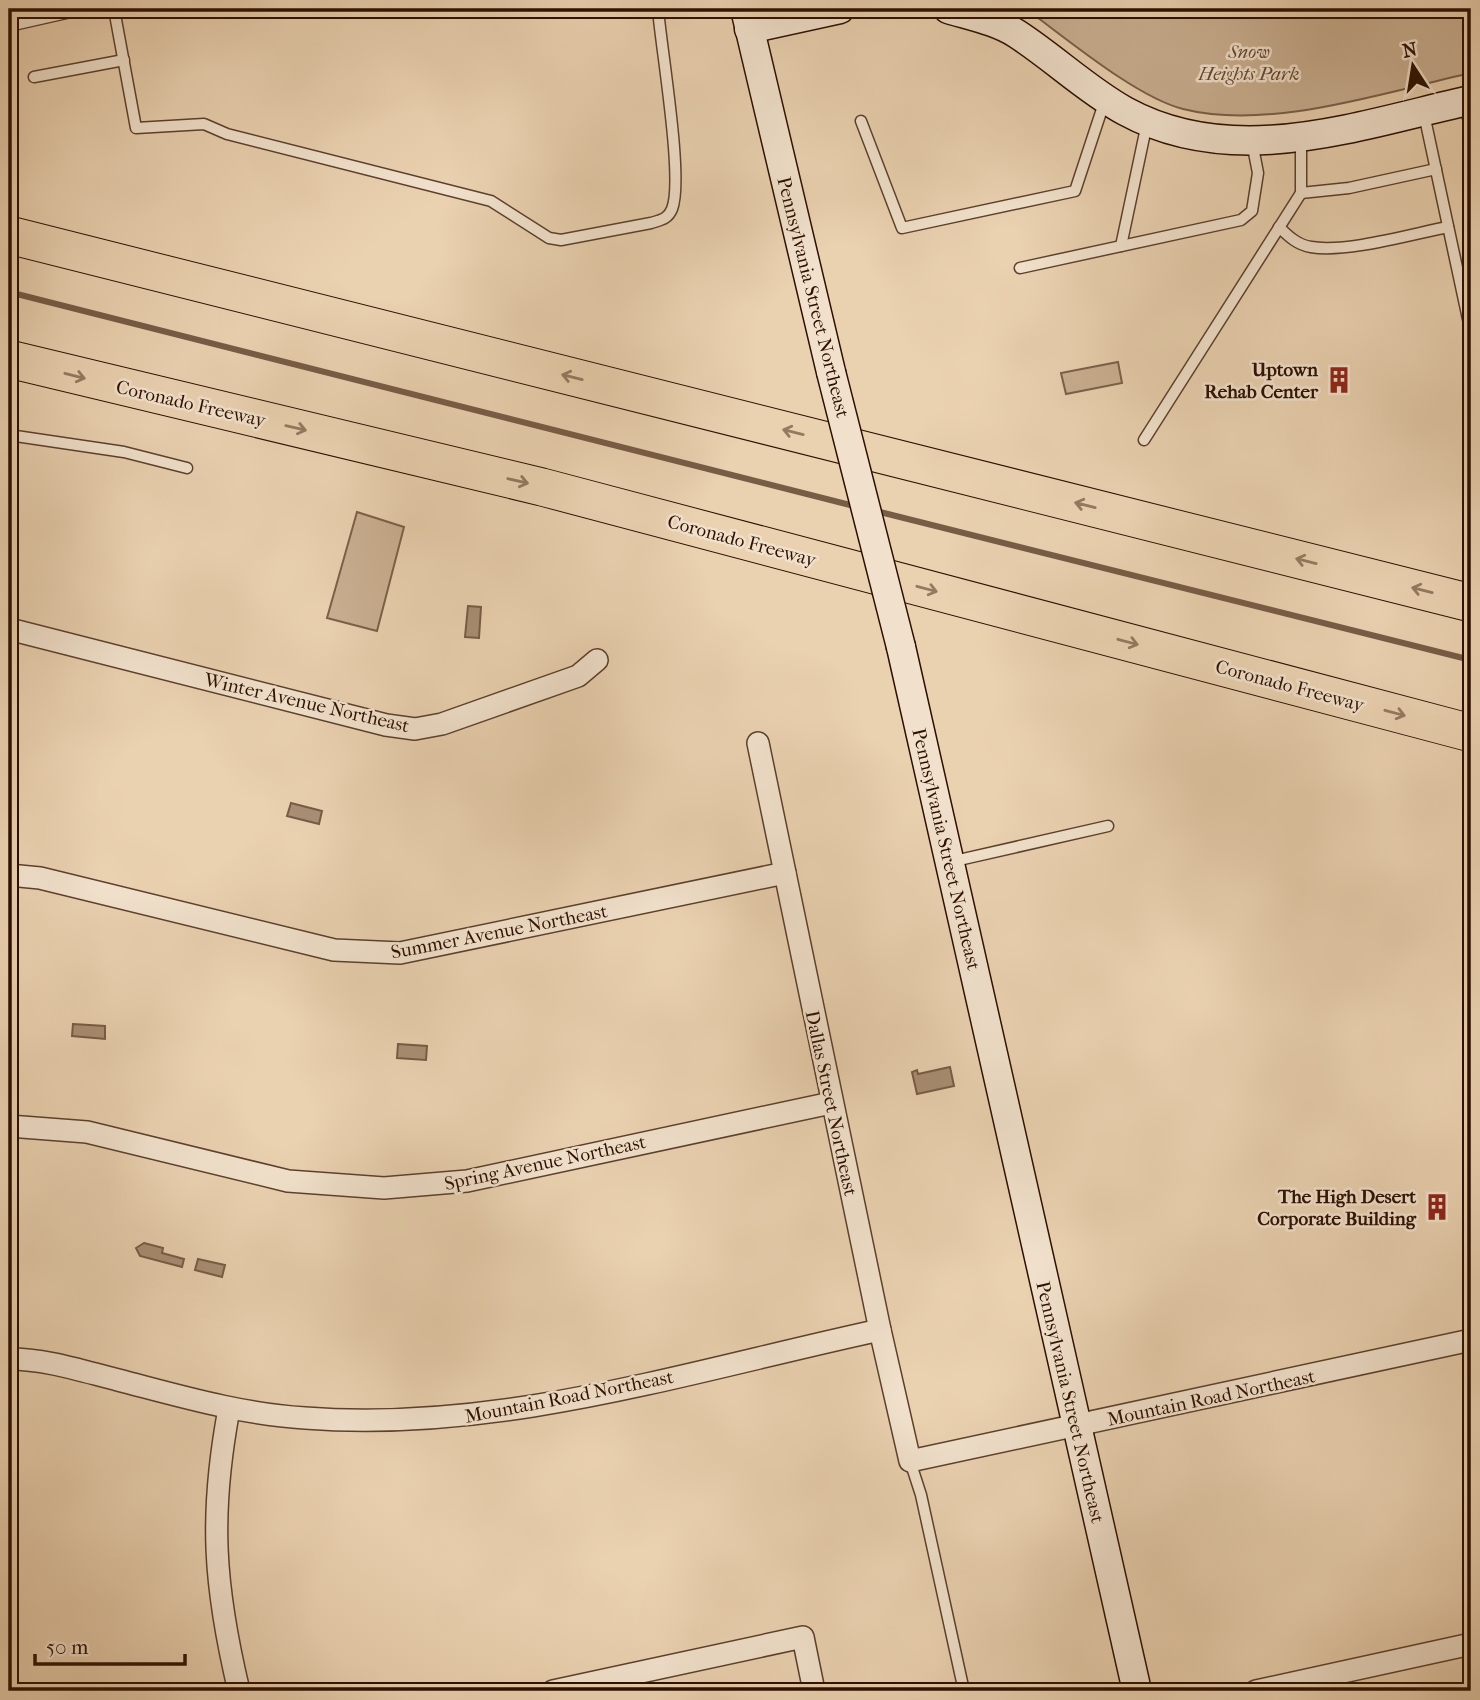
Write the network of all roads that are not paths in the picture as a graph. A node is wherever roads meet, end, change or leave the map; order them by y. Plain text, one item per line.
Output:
1 (84, 9) edge
2 (114, 9) edge
3 (658, 9) edge
4 (839, 9) edge
5 (948, 9) edge
6 (998, 16) edge
7 (747, 19) edge
8 (9, 26) edge
9 (124, 60) junction
10 (34, 77) dead end
11 (1105, 97) junction
12 (1468, 101) edge
13 (1423, 111) junction
14 (1147, 120) junction
15 (861, 121) dead end
16 (1471, 133) edge
17 (1301, 138) junction
18 (1252, 142) junction
19 (1436, 169) junction
20 (1301, 193) junction
21 (1279, 227) junction
22 (1448, 227) junction
23 (9, 235) edge
24 (1121, 246) junction
25 (1020, 268) dead end
26 (1471, 333) edge
27 (9, 359) edge
28 (9, 435) edge
29 (1144, 440) dead end
30 (187, 468) dead end
31 (1471, 603) edge
32 (9, 629) edge
33 (597, 660) dead end
34 (1471, 733) edge
35 (758, 743) dead end
36 (1108, 826) dead end
37 (950, 862) junction
38 (785, 873) junction
39 (9, 875) edge
40 (831, 1103) junction
41 (9, 1126) edge
42 (880, 1330) junction
43 (1471, 1340) edge
44 (9, 1359) edge
45 (229, 1409) junction
46 (1076, 1426) junction
47 (910, 1461) junction
48 (1471, 1644) edge
49 (1295, 1687) edge
50 (239, 1691) edge
51 (553, 1691) edge
52 (814, 1691) edge
53 (964, 1691) edge
54 (1137, 1691) edge
55 (1256, 1691) edge

1 - 8 lane
2 - 9 lane
3 - 9 lane
4 - 7 street
5 - 6 street
6 - 11 street
7 - 37 street, Pennsylvania Street Northeast, bridge
9 - 10 lane
11 - 14 street
11 - 15 lane
12 - 13 street
12 - 16 lane
13 - 17 street
13 - 19 lane
14 - 18 street
14 - 24 lane
17 - 18 street
17 - 20 lane
18 - 24 lane
19 - 20 lane
19 - 22 lane
20 - 21 lane
21 - 22 lane
21 - 29 lane
22 - 26 lane
31 -> 23 highway
24 - 25 lane
27 -> 34 highway, Coronado Freeway
28 - 30 lane
32 - 33 street, Winter Avenue Northeast
35 - 38 street, Dallas Street Northeast
36 - 37 lane
37 - 46 street, Pennsylvania Street Northeast
38 - 39 street, Summer Avenue Northeast
38 - 40 street, Dallas Street Northeast
40 - 41 street, Spring Avenue Northeast
40 - 42 street, Dallas Street Northeast
42 - 45 street, Mountain Road Northeast
42 - 47 street, Dallas Street Northeast
43 - 46 street, Mountain Road Northeast
44 - 45 street, Mountain Road Northeast
45 - 50 street
46 - 47 street, Mountain Road Northeast
46 - 54 street, Pennsylvania Street Northeast
47 - 53 lane
48 - 49 street
49 - 55 street
51 - 52 street

